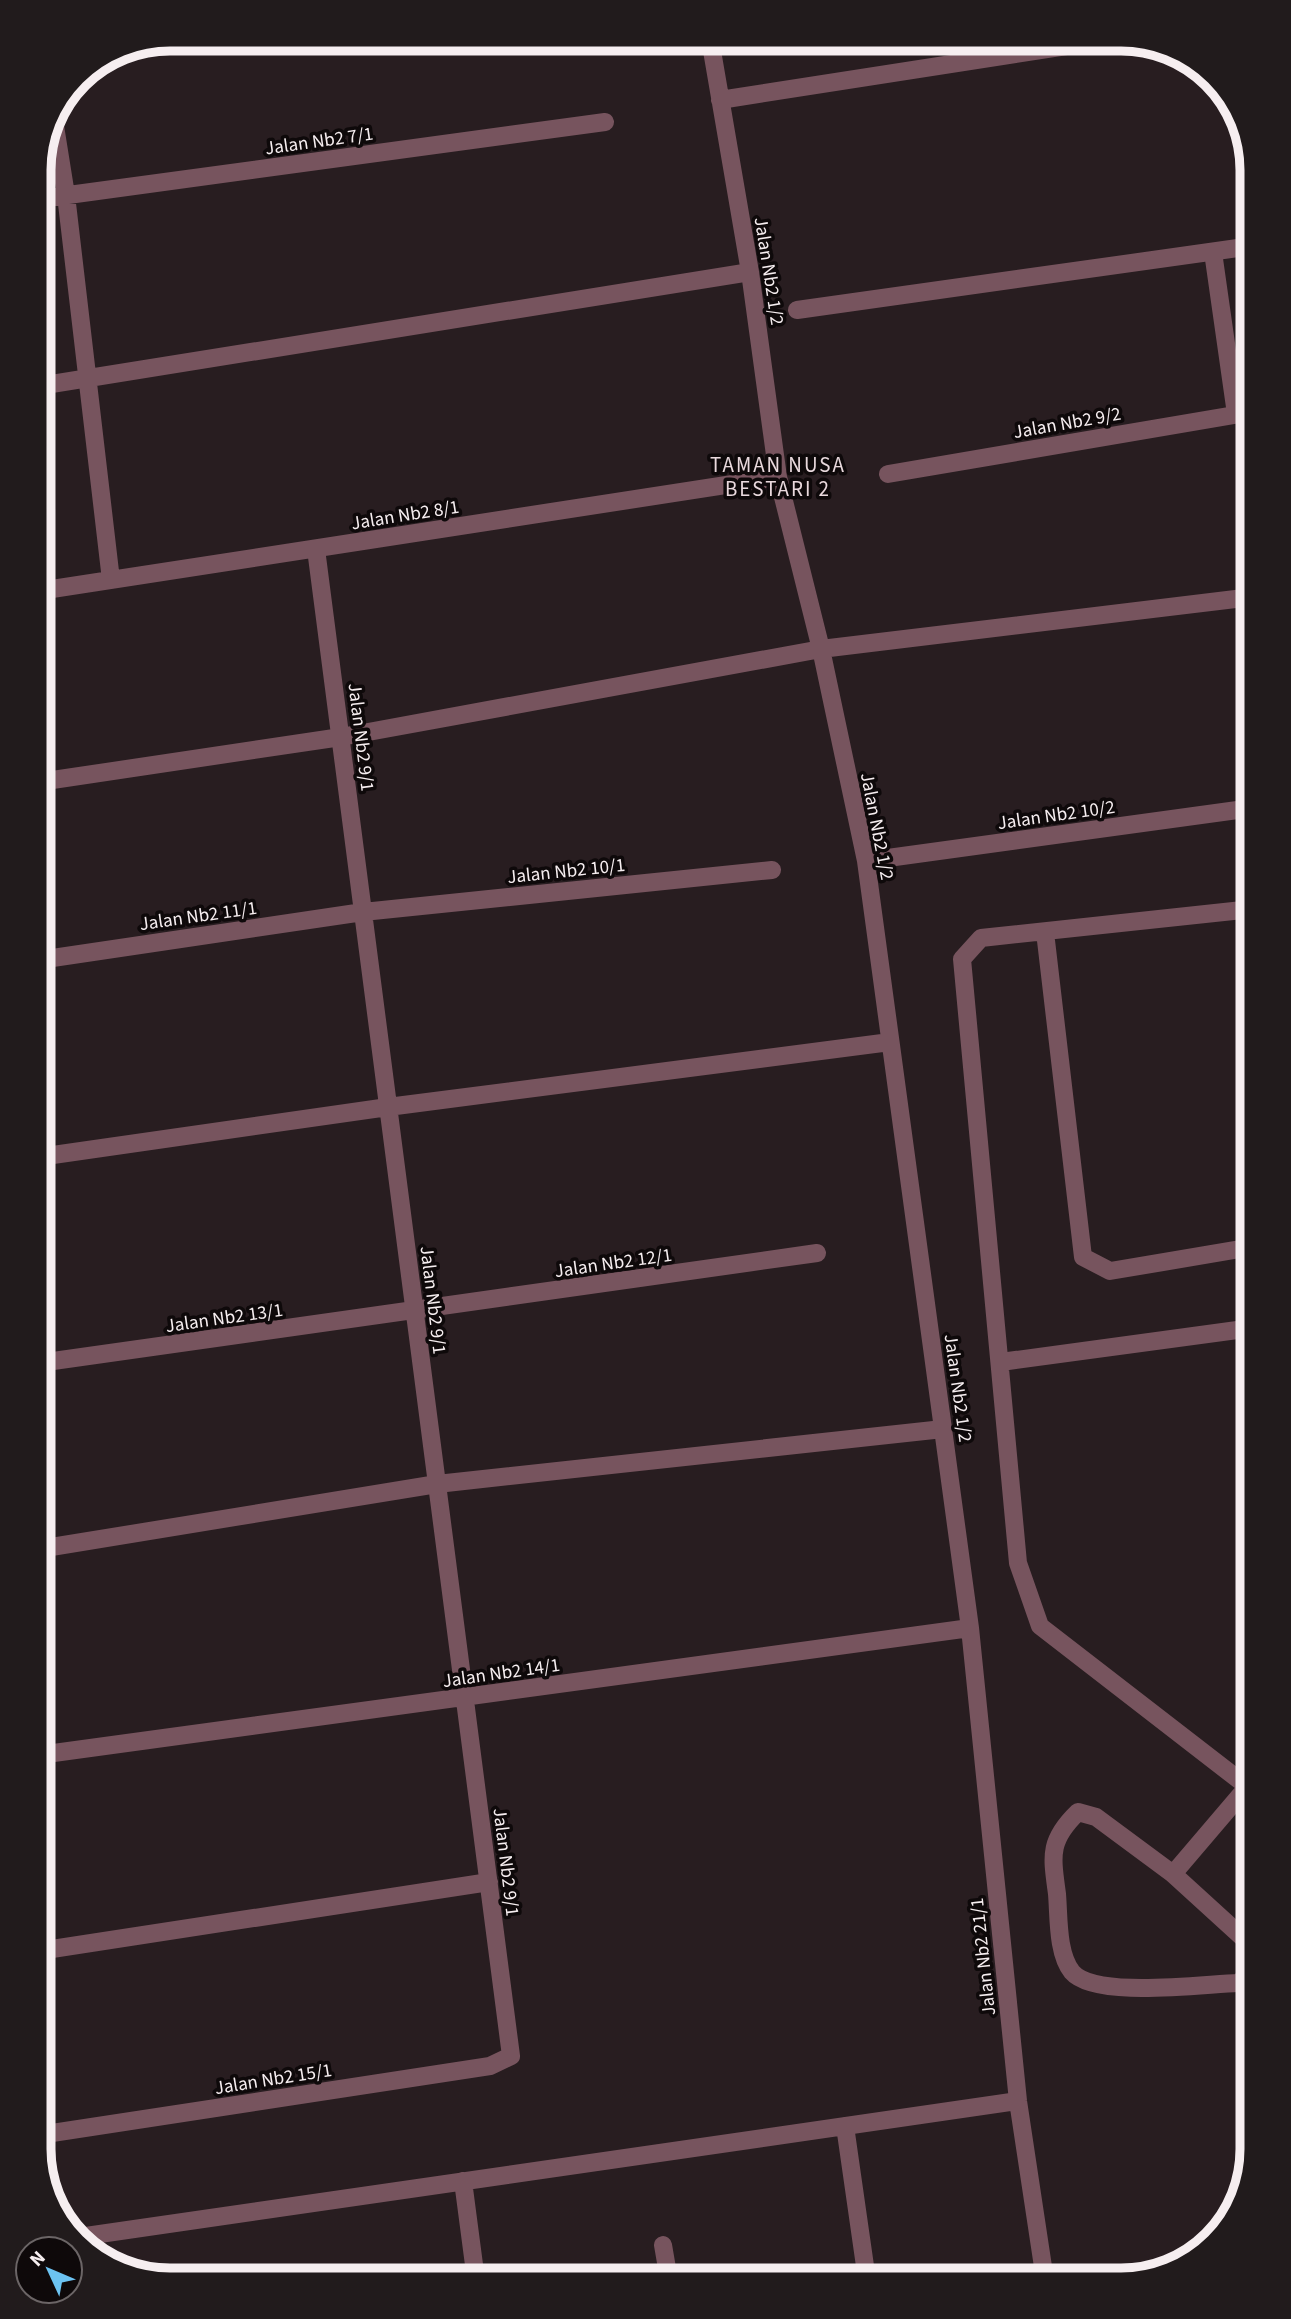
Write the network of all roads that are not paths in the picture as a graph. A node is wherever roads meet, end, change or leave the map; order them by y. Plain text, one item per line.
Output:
1 (712, 51) edge
2 (1035, 51) edge
3 (720, 100) junction
4 (605, 122) dead end
5 (56, 135) edge
6 (66, 195) junction
7 (51, 197) edge
8 (1240, 249) edge
9 (1213, 253) junction
10 (750, 272) junction
11 (797, 310) dead end
12 (88, 378) junction
13 (51, 384) edge
14 (1240, 392) edge
15 (1240, 414) edge
16 (888, 474) dead end
17 (778, 477) junction
18 (316, 549) junction
19 (111, 580) junction
20 (51, 590) edge
21 (1240, 598) edge
22 (821, 649) junction
23 (341, 737) junction
24 (51, 780) edge
25 (1240, 810) edge
26 (866, 861) junction
27 (772, 870) dead end
28 (1240, 910) edge
29 (363, 912) junction
30 (1045, 932) junction
31 (51, 958) edge
32 (890, 1042) junction
33 (388, 1107) junction
34 (51, 1155) edge
35 (1240, 1249) edge
36 (817, 1253) dead end
37 (414, 1311) junction
38 (1240, 1330) edge
39 (51, 1361) edge
40 (1001, 1362) junction
41 (943, 1429) junction
42 (437, 1484) junction
43 (51, 1547) edge
44 (970, 1628) junction
45 (465, 1698) junction
46 (51, 1753) edge
47 (1240, 1780) edge
48 (1240, 1799) edge
49 (1173, 1874) junction
50 (489, 1882) junction
51 (1240, 1935) edge
52 (51, 1949) edge
53 (1240, 1981) edge
54 (511, 2056) joint
55 (1018, 2101) junction
56 (845, 2126) junction
57 (51, 2134) edge
58 (463, 2181) junction
59 (88, 2236) edge
60 (663, 2245) dead end
61 (474, 2268) edge
62 (666, 2268) edge
63 (865, 2268) edge
64 (1043, 2268) edge

1 - 3 street, Jalan Nb2 1/2
2 - 3 street
3 - 10 street, Jalan Nb2 1/2
4 - 6 street, Jalan Nb2 7/1
5 - 6 street
6 - 7 street, Jalan Nb2 7/1
6 - 12 street
8 - 9 street
9 - 11 street
9 - 14 street
10 - 12 street
10 - 17 street, Jalan Nb2 1/2
12 - 13 street
12 - 19 street
15 - 16 street, Jalan Nb2 9/2
17 - 18 street, Jalan Nb2 8/1
17 - 22 street, Jalan Nb2 1/2
18 - 19 street, Jalan Nb2 8/1
18 - 23 street, Jalan Nb2 9/1
19 - 20 street, Jalan Nb2 8/1
21 - 22 street
22 - 23 street
22 - 26 street, Jalan Nb2 1/2
23 - 24 street
23 - 29 street, Jalan Nb2 9/1
25 - 26 street, Jalan Nb2 10/2
26 - 32 street, Jalan Nb2 1/2
27 - 29 street, Jalan Nb2 10/1
28 - 30 street
29 - 31 street, Jalan Nb2 11/1
29 - 33 street, Jalan Nb2 9/1
30 - 35 street
30 - 40 street
32 - 33 street
32 - 41 street, Jalan Nb2 1/2
33 - 34 street
33 - 37 street, Jalan Nb2 9/1
36 - 37 street, Jalan Nb2 12/1
37 - 39 street, Jalan Nb2 13/1
37 - 42 street, Jalan Nb2 9/1
38 - 40 street
40 - 47 street
41 - 42 street
41 - 44 street, Jalan Nb2 1/2
42 - 43 street
42 - 45 street, Jalan Nb2 9/1
44 - 45 street, Jalan Nb2 14/1
44 - 55 street, Jalan Nb2 21/1
45 - 46 street, Jalan Nb2 14/1
45 - 50 street, Jalan Nb2 9/1
48 - 49 street
49 - 51 street
49 - 53 street
50 - 52 street
50 - 54 street, Jalan Nb2 9/1
54 - 57 street, Jalan Nb2 15/1
55 - 56 street
55 - 64 street, Jalan Nb2 21/1
56 - 58 street
56 - 63 street
58 - 59 street
58 - 61 street
60 - 62 street

